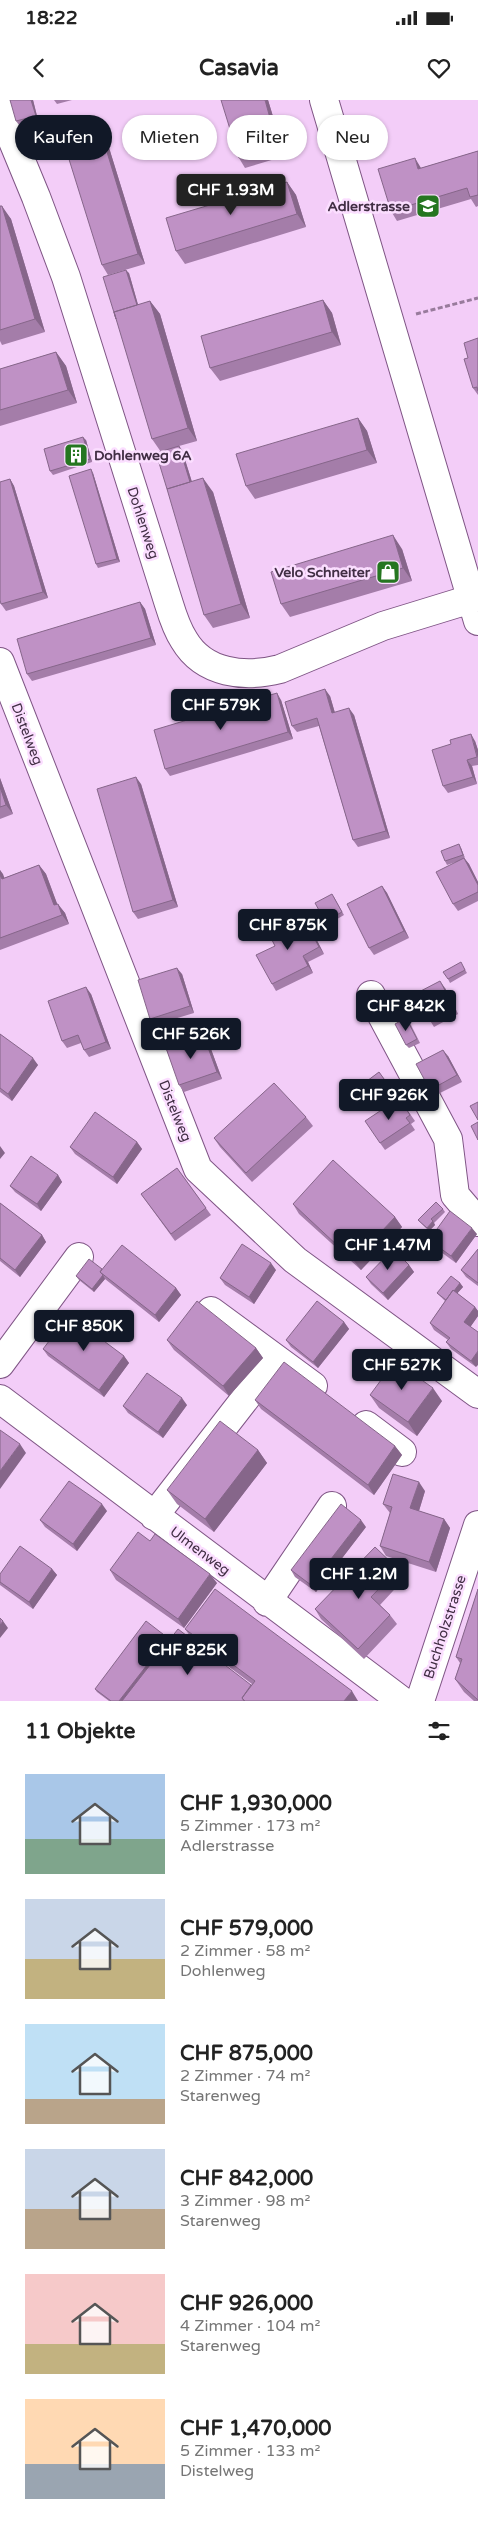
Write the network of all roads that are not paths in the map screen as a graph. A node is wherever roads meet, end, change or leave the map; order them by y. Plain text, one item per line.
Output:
1 (324, 100) edge
2 (0, 110) edge
3 (475, 610) edge
4 (0, 662) edge
5 (371, 996) dead end
6 (478, 1222) edge
7 (79, 1257) dead end
8 (211, 1311) edge
9 (276, 1359) junction
10 (0, 1364) edge
11 (478, 1394) edge
12 (1, 1401) edge
13 (402, 1452) dead end
14 (332, 1506) dead end
15 (154, 1516) junction
16 (478, 1525) edge
17 (267, 1602) junction
18 (402, 1701) edge
19 (420, 1701) edge

1 - 3 street
2 - 3 street, Dohlenweg
4 - 11 street, Distelweg
5 - 6 street
7 - 10 street
8 - 9 street
9 - 13 street
9 - 15 street
12 - 15 street, Ulmenweg
14 - 17 street
15 - 17 street, Ulmenweg
16 - 19 street, Buchholzstrasse
17 - 18 street, Ulmenweg

